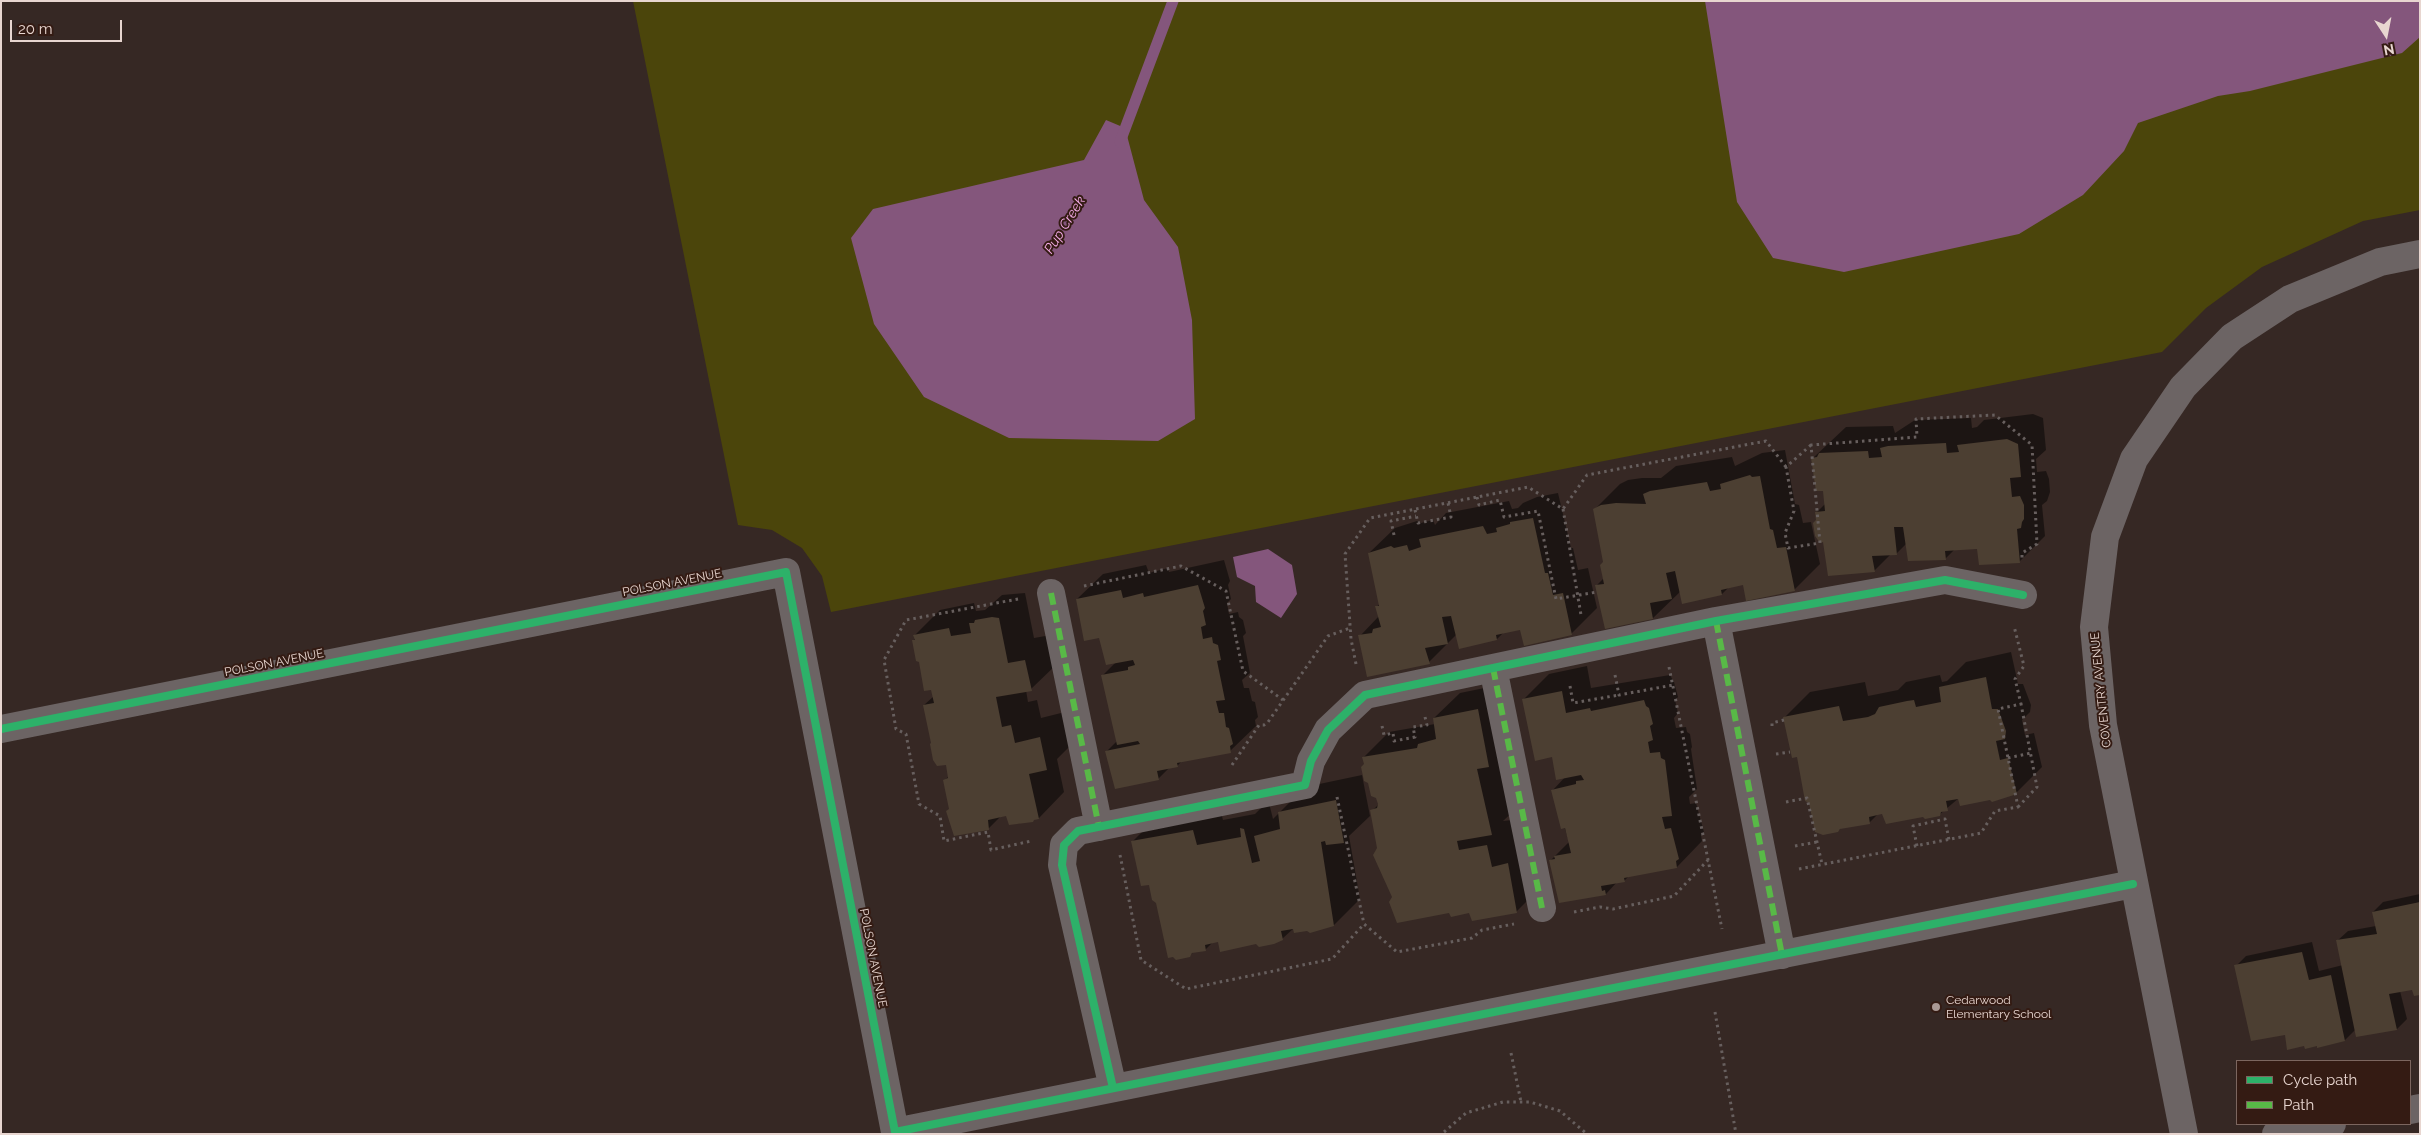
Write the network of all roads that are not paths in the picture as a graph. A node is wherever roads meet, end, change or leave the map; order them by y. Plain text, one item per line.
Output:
1 (2420, 254) edge
2 (1051, 593) road end
3 (2023, 595) dead end
4 (1716, 621) junction
5 (1493, 668) junction
6 (1, 729) edge
7 (1099, 827) junction
8 (2133, 884) junction
9 (1542, 908) dead end
10 (1782, 955) junction
11 (1113, 1088) junction
12 (2326, 1125) edge
13 (2184, 1134) edge
14 (2276, 1134) edge

1 - 8 street, COVENTRY AVENUE
2 - 7 street
3 - 4 street
4 - 5 street
4 - 10 street
5 - 7 street
5 - 9 street
6 - 11 street, POLSON AVENUE
7 - 11 street
8 - 10 street
8 - 13 street, COVENTRY AVENUE
10 - 11 street
12 - 14 street

